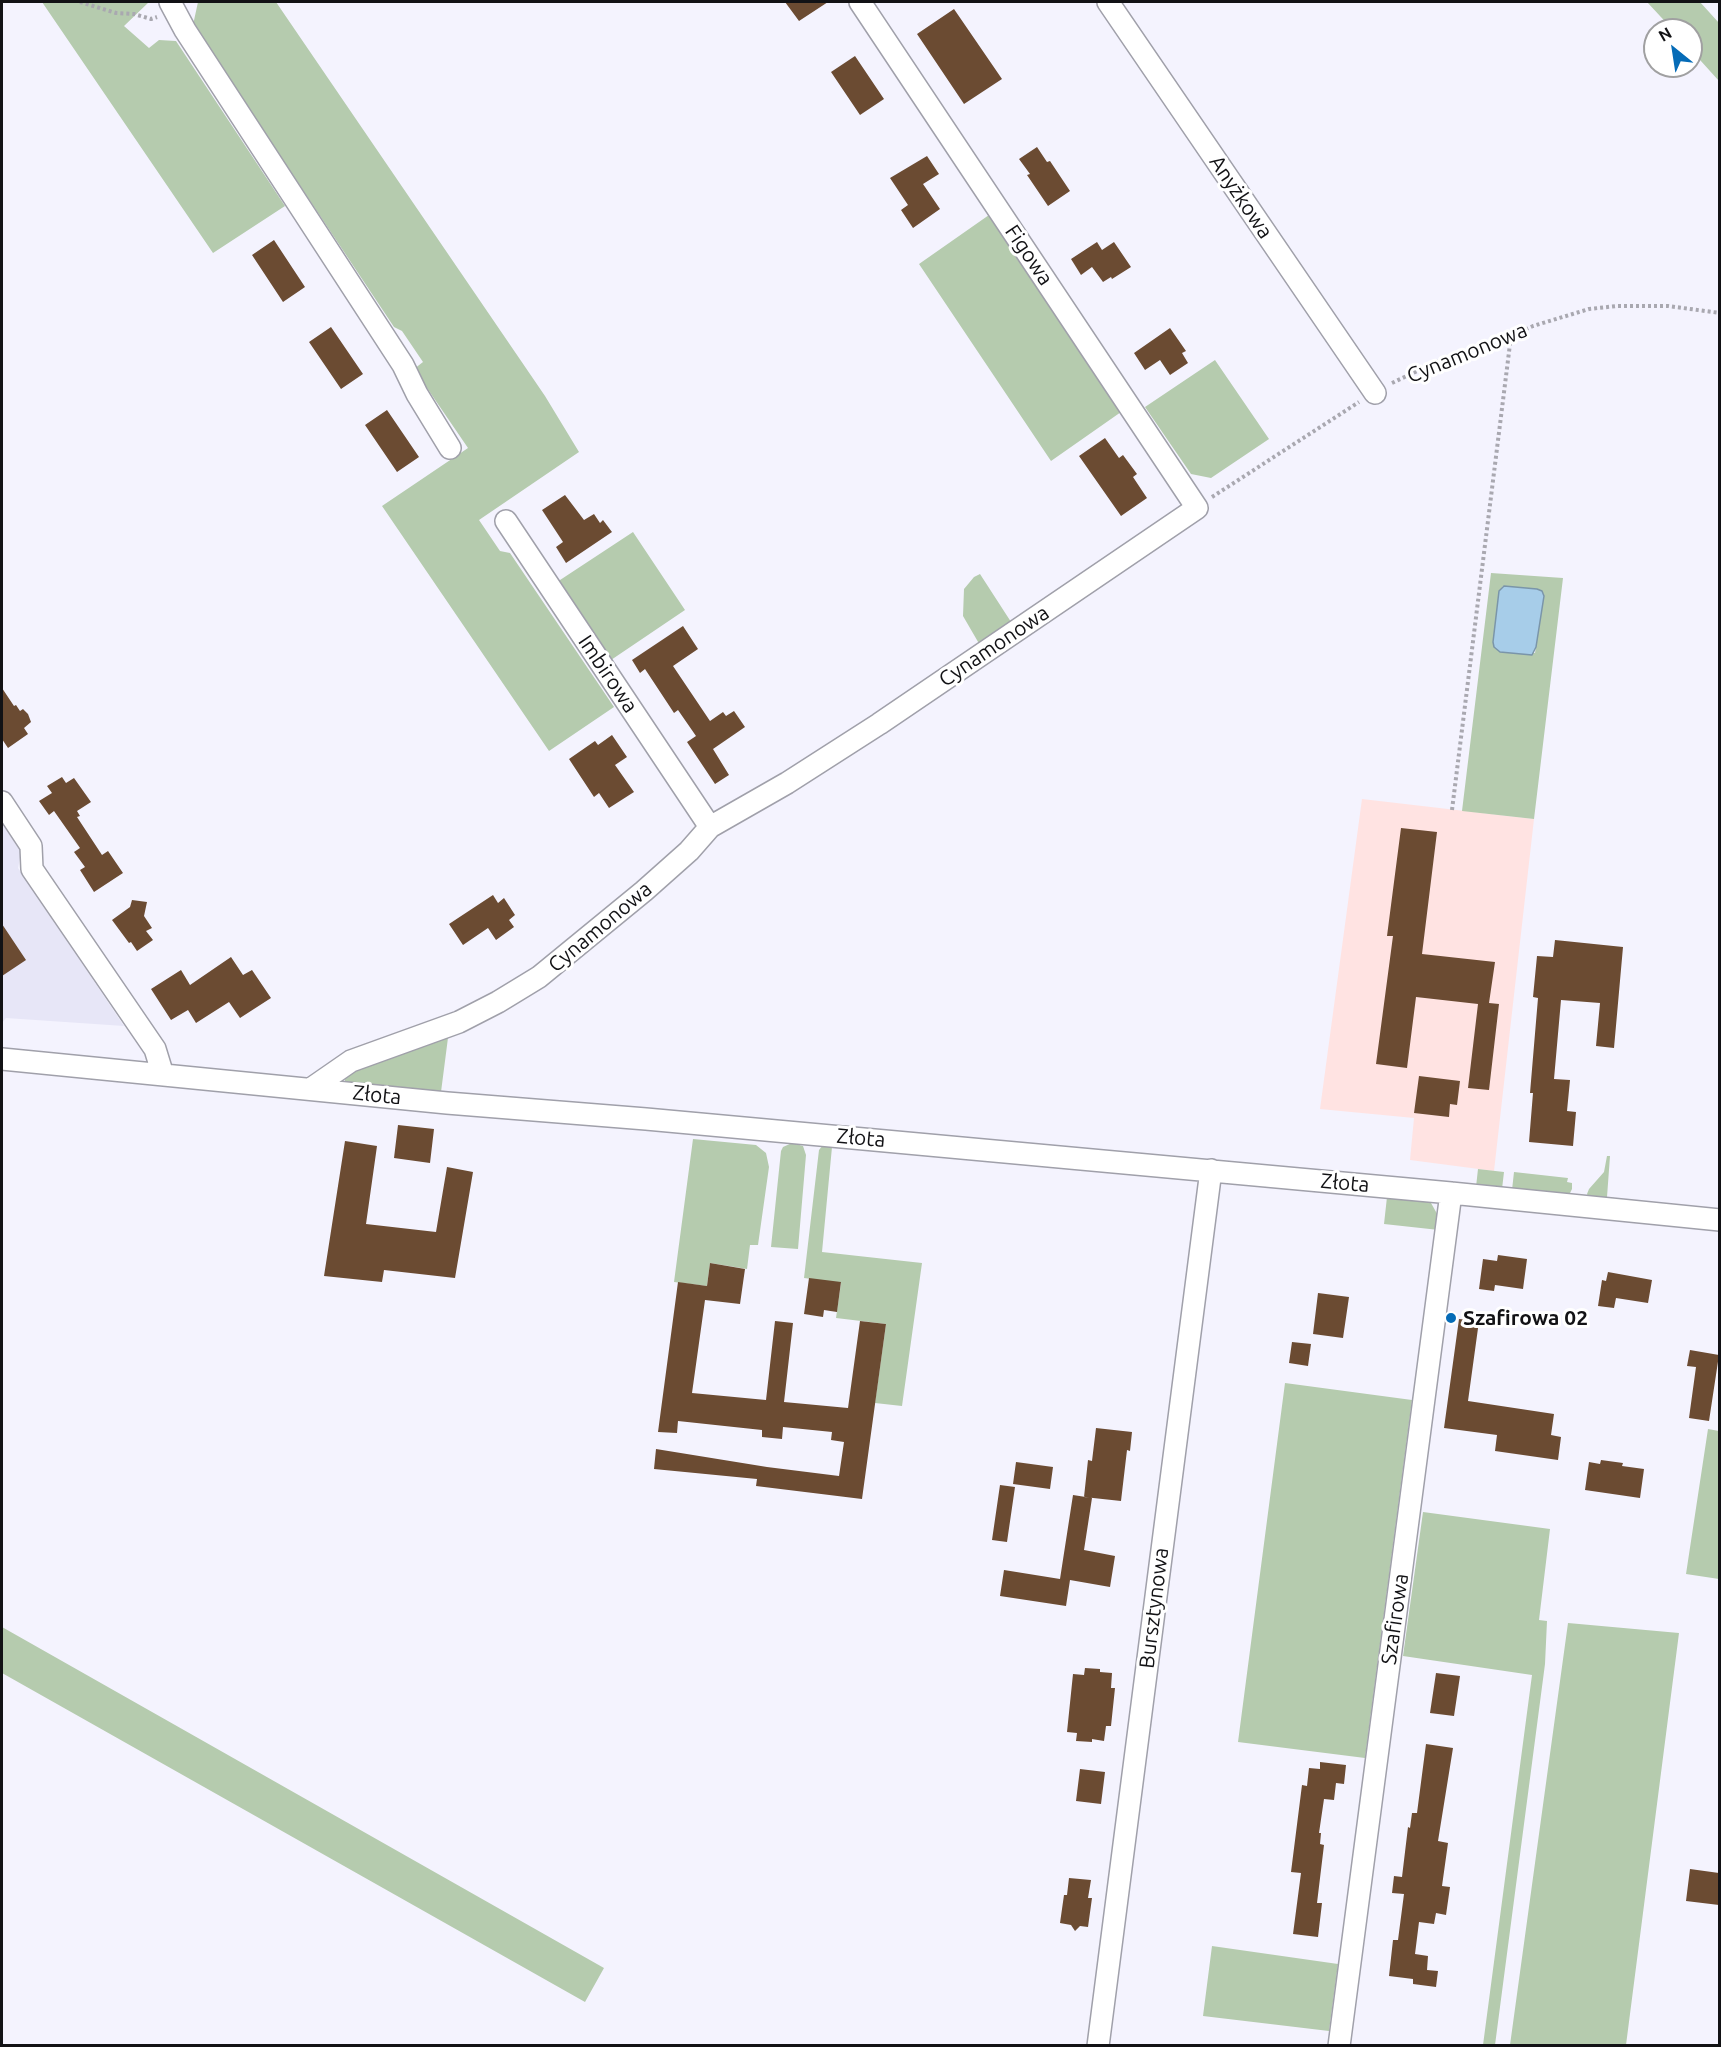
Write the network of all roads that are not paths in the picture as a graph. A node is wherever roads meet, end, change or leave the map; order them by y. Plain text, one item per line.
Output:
1 (861, 2) edge
2 (1108, 2) edge
3 (176, 4) edge
4 (1375, 393) road end
5 (450, 448) dead end
6 (1197, 508) joint
7 (506, 520) dead end
8 (2, 802) edge
9 (710, 827) junction
10 (2, 1059) edge
11 (163, 1075) junction
12 (312, 1088) junction
13 (1211, 1170) junction
14 (1451, 1193) junction
15 (1719, 1220) edge
16 (1098, 2046) edge
17 (1340, 2046) edge

1 - 6 street, Figowa
2 - 4 street, Anyżkowa
3 - 5 street
6 - 9 street, Cynamonowa
7 - 9 street, Imbirowa
8 - 11 street
9 - 12 street, Cynamonowa
10 - 11 street, Złota
11 - 12 street, Złota
12 - 13 street, Złota
13 - 14 street, Złota
13 - 16 street, Bursztynowa
14 - 15 street, Złota
14 - 17 street, Szafirowa

